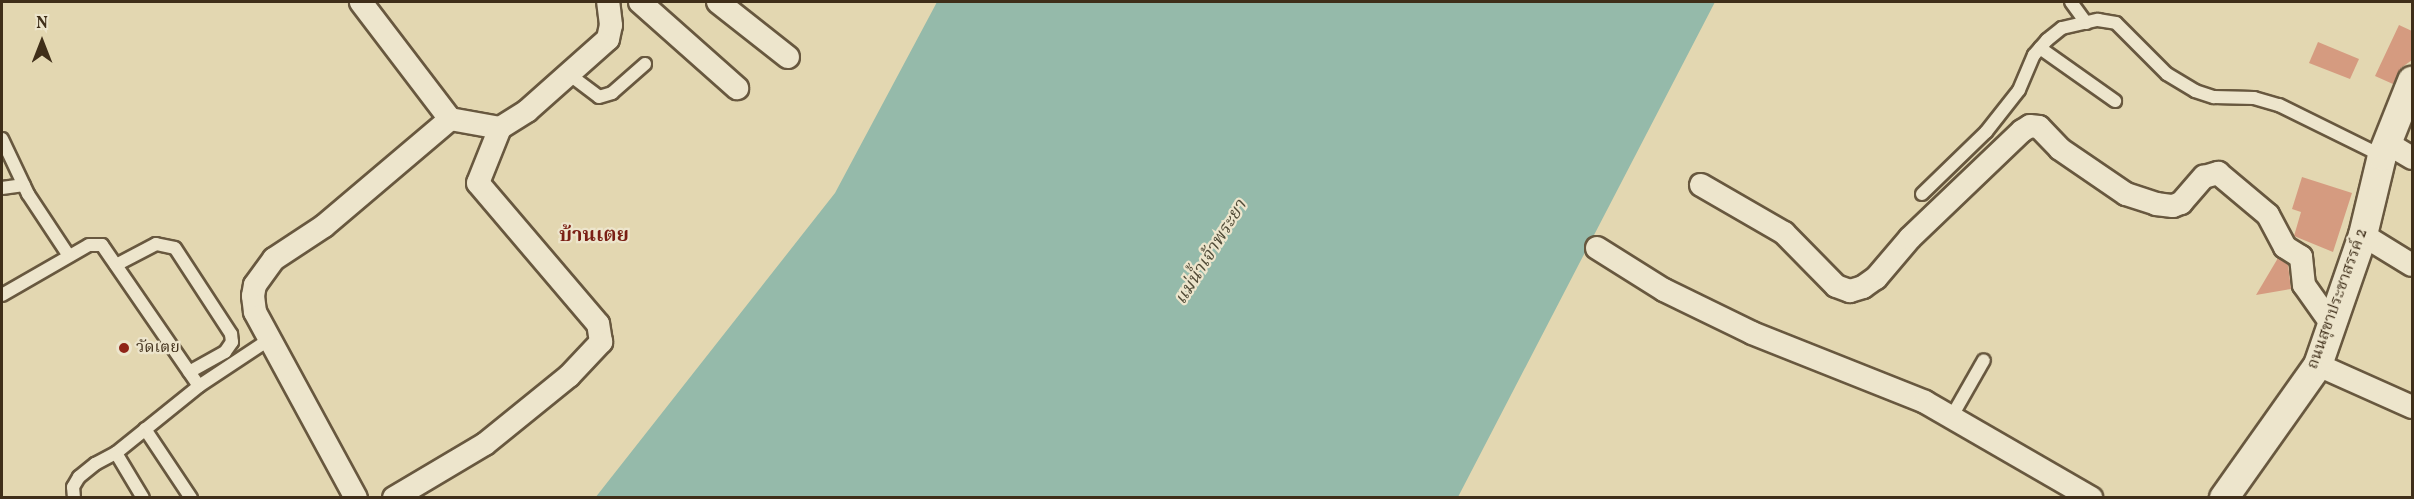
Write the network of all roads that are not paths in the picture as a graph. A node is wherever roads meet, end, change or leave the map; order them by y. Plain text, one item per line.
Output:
1 (361, 2) edge
2 (608, 2) edge
3 (640, 2) edge
4 (718, 2) edge
5 (2071, 2) edge
6 (2086, 23) junction
7 (2040, 48) junction
8 (788, 57) dead end
9 (645, 64) dead end
10 (570, 75) junction
11 (2412, 81) edge
12 (737, 88) dead end
13 (2115, 101) dead end
14 (2405, 117) edge
15 (450, 119) junction
16 (500, 128) junction
17 (2, 139) edge
18 (2384, 149) junction
19 (2412, 158) edge
20 (24, 185) junction
21 (1701, 185) dead end
22 (2, 188) edge
23 (1922, 194) dead end
24 (2363, 235) junction
25 (1597, 248) dead end
26 (69, 256) junction
27 (2412, 264) edge
28 (116, 266) junction
29 (2, 295) edge
30 (2331, 322) junction
31 (270, 339) junction
32 (1984, 360) dead end
33 (2318, 365) junction
34 (189, 372) junction
35 (198, 386) junction
36 (2412, 407) edge
37 (1952, 416) junction
38 (145, 429) junction
39 (116, 453) junction
40 (74, 498) edge
41 (143, 498) edge
42 (191, 498) edge
43 (356, 498) edge
44 (394, 498) edge
45 (2091, 498) edge
46 (2224, 498) edge

1 - 15 street
2 - 10 street
3 - 12 street
4 - 8 street
5 - 6 lane
6 - 7 lane
6 - 18 lane
7 - 13 lane
7 - 23 lane
9 - 10 lane
10 - 16 street
11 - 14 street, ถนนสุขาประชาสรรค์ 2
14 - 18 street, ถนนสุขาประชาสรรค์ 2
15 - 16 street
15 - 31 street
16 - 44 street
17 - 20 lane
18 - 19 street
18 - 24 street, ถนนสุขาประชาสรรค์ 2
20 - 22 lane
20 - 26 lane
21 - 30 street
24 - 27 street
24 - 30 street, ถนนสุขาประชาสรรค์ 2
25 - 37 street
26 - 28 lane
26 - 29 lane
28 - 34 lane
28 - 34 lane
30 - 33 street, ถนนสุขาประชาสรรค์ 2
31 - 35 lane
31 - 43 street
32 - 37 lane
33 - 36 street
33 - 46 street, ถนนสุขาประชาสรรค์ 2
34 - 35 lane
35 - 38 lane
37 - 45 street
38 - 39 lane
38 - 42 lane
39 - 40 lane
39 - 41 lane

